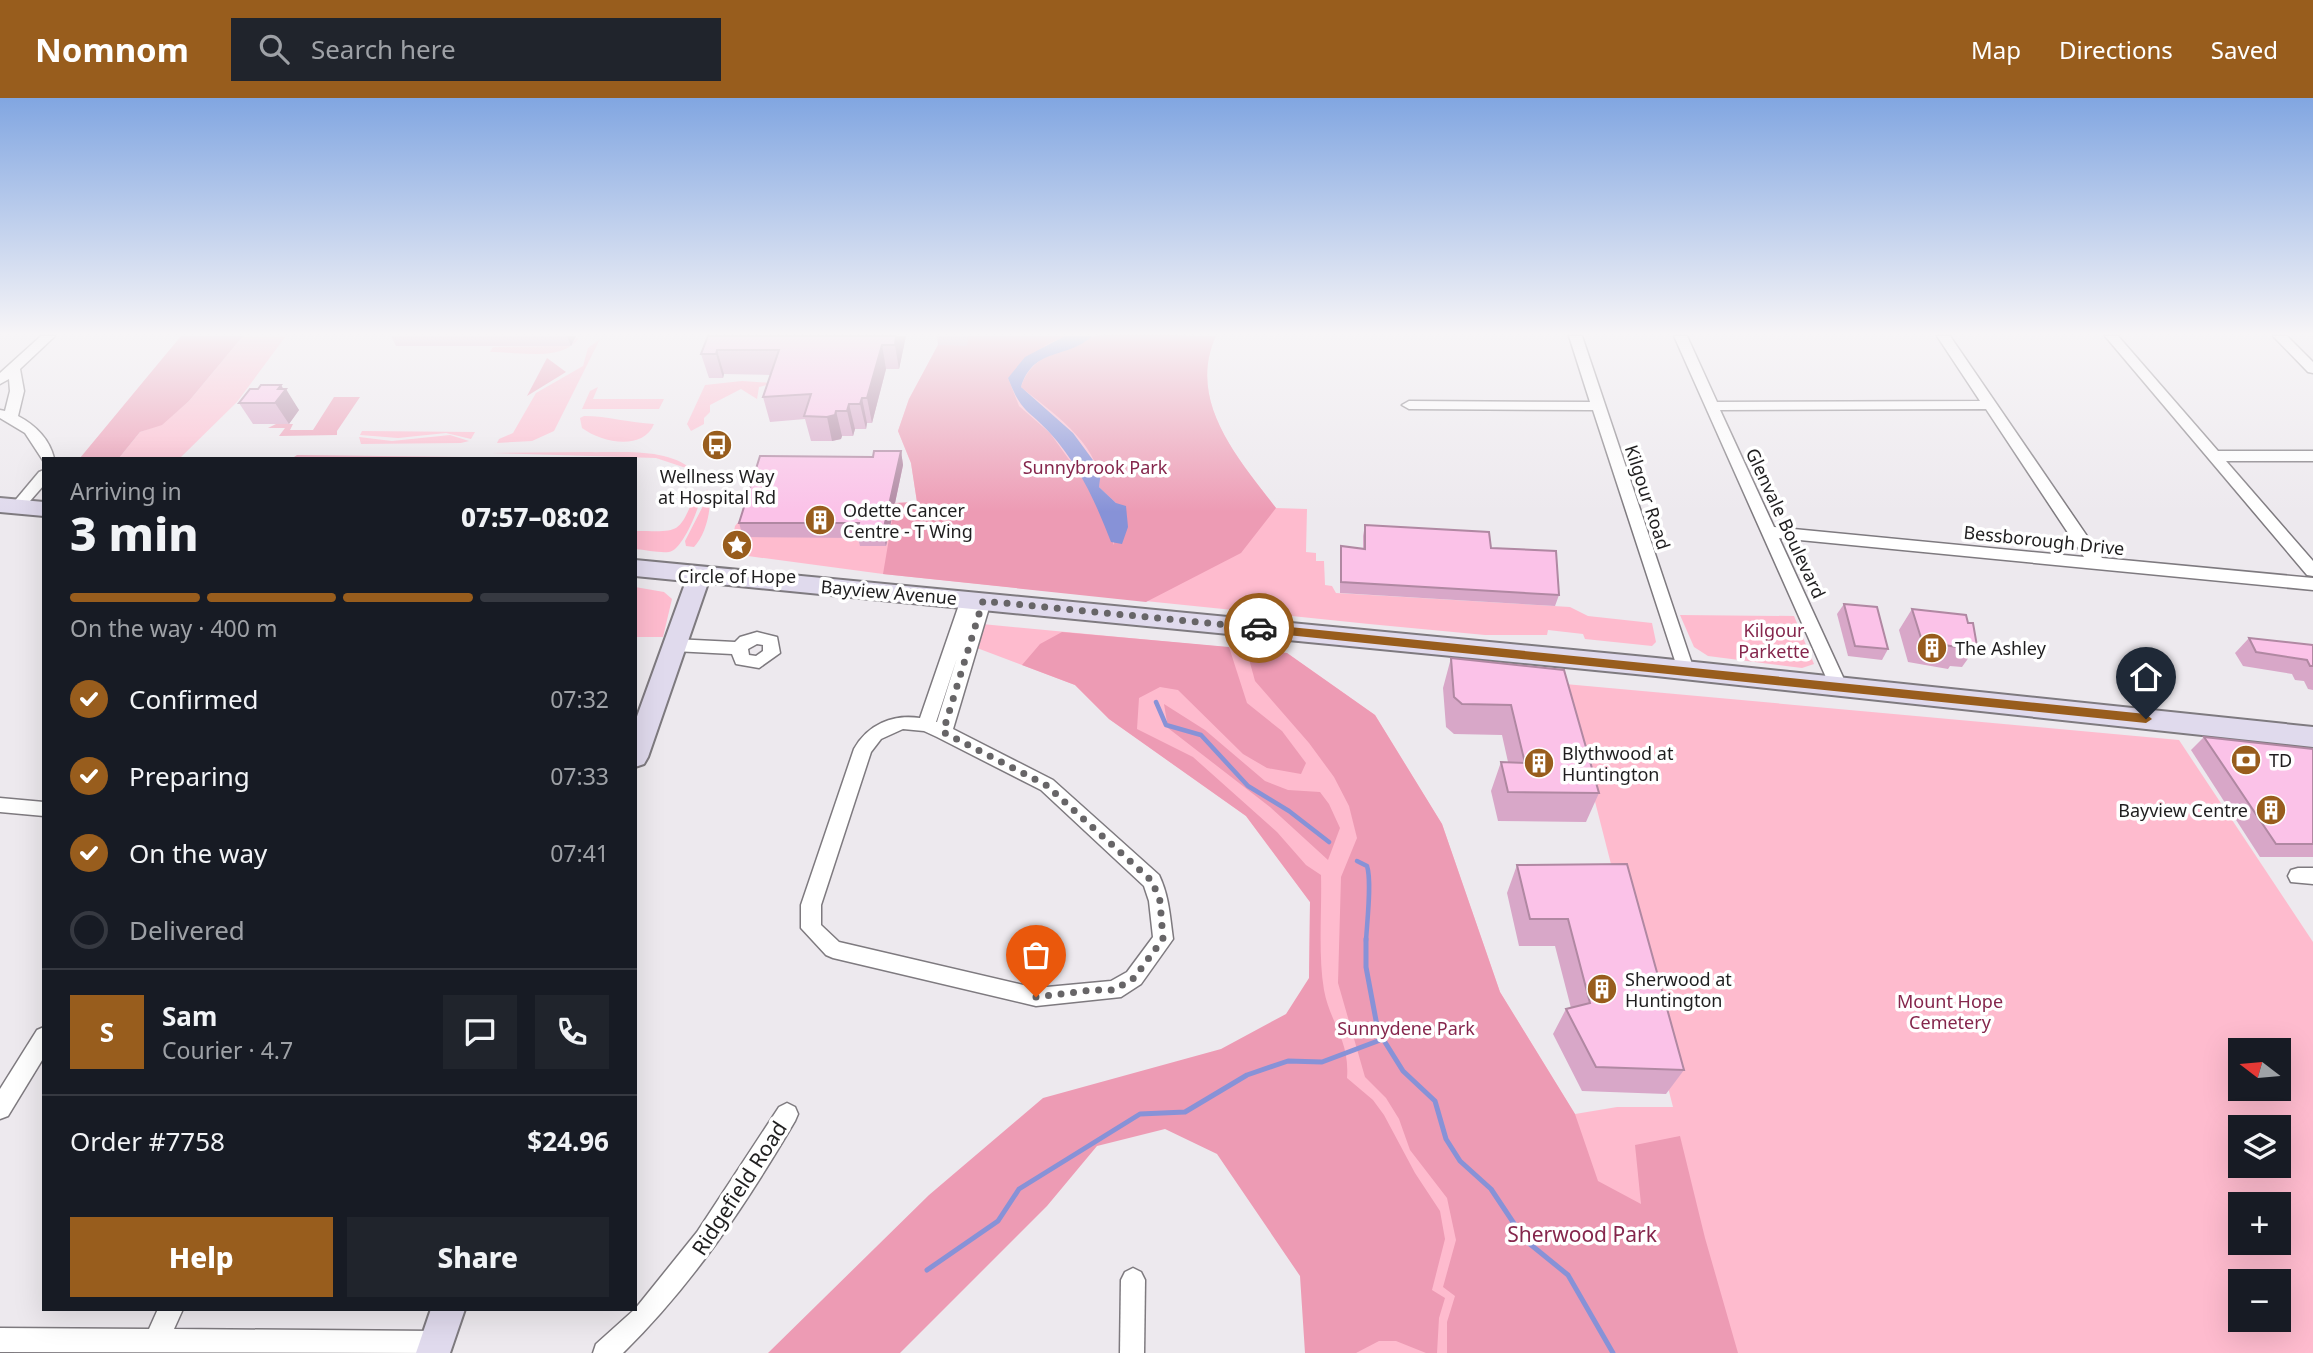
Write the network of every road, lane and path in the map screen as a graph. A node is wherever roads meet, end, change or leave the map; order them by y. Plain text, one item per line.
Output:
1 (15, 395) edge
2 (1595, 395) edge
3 (1706, 395) edge
4 (1982, 395) edge
5 (2160, 395) edge
6 (1409, 405) dead end
7 (1989, 405) junction
8 (1599, 406) junction
9 (1711, 406) junction
10 (6, 415) edge
11 (2213, 456) junction
12 (2313, 456) edge
13 (47, 457) edge
14 (42, 477) edge
15 (9, 505) edge
16 (42, 509) edge
17 (1771, 532) junction
18 (2098, 565) junction
19 (637, 568) edge
20 (2313, 570) edge
21 (700, 573) junction
22 (2313, 584) edge
23 (976, 600) junction
24 (674, 645) junction
25 (739, 648) dead end
26 (1686, 670) junction
27 (1839, 688) junction
28 (935, 728) junction
29 (2313, 737) edge
30 (637, 751) edge
31 (0, 805) edge
32 (42, 809) edge
33 (42, 1040) edge
34 (0, 1109) edge
35 (787, 1114) dead end
36 (1133, 1280) dead end
37 (170, 1311) edge
38 (447, 1311) edge
39 (0, 1340) edge
40 (153, 1347) edge
41 (435, 1348) edge
42 (605, 1353) edge
43 (1132, 1353) edge

1 - 10 street
2 - 8 street, Kilgour Road
3 - 9 street, Glenvale Boulevard
4 - 7 street
5 - 11 street
6 - 8 street
7 - 9 street
7 - 18 street
8 - 26 street, Kilgour Road
9 - 17 street, Glenvale Boulevard
10 - 13 street
11 - 12 street
11 - 20 street
14 - 15 street
15 - 16 main road
17 - 18 street, Bessborough Drive
17 - 27 street, Glenvale Boulevard
18 - 22 street, Bessborough Drive
19 - 21 main road, Bayview Avenue
21 - 23 main road, Bayview Avenue
21 - 24 main road
23 - 26 main road, Bayview Avenue
23 - 28 street
24 - 25 street
24 - 30 main road
26 - 27 main road, Bayview Avenue
27 - 29 main road, Bayview Avenue
28 - 28 street
31 - 32 street
33 - 34 street
35 - 42 street, Ridgefield Road
36 - 43 street
37 - 40 street
38 - 41 main road
39 - 40 street
40 - 41 street

